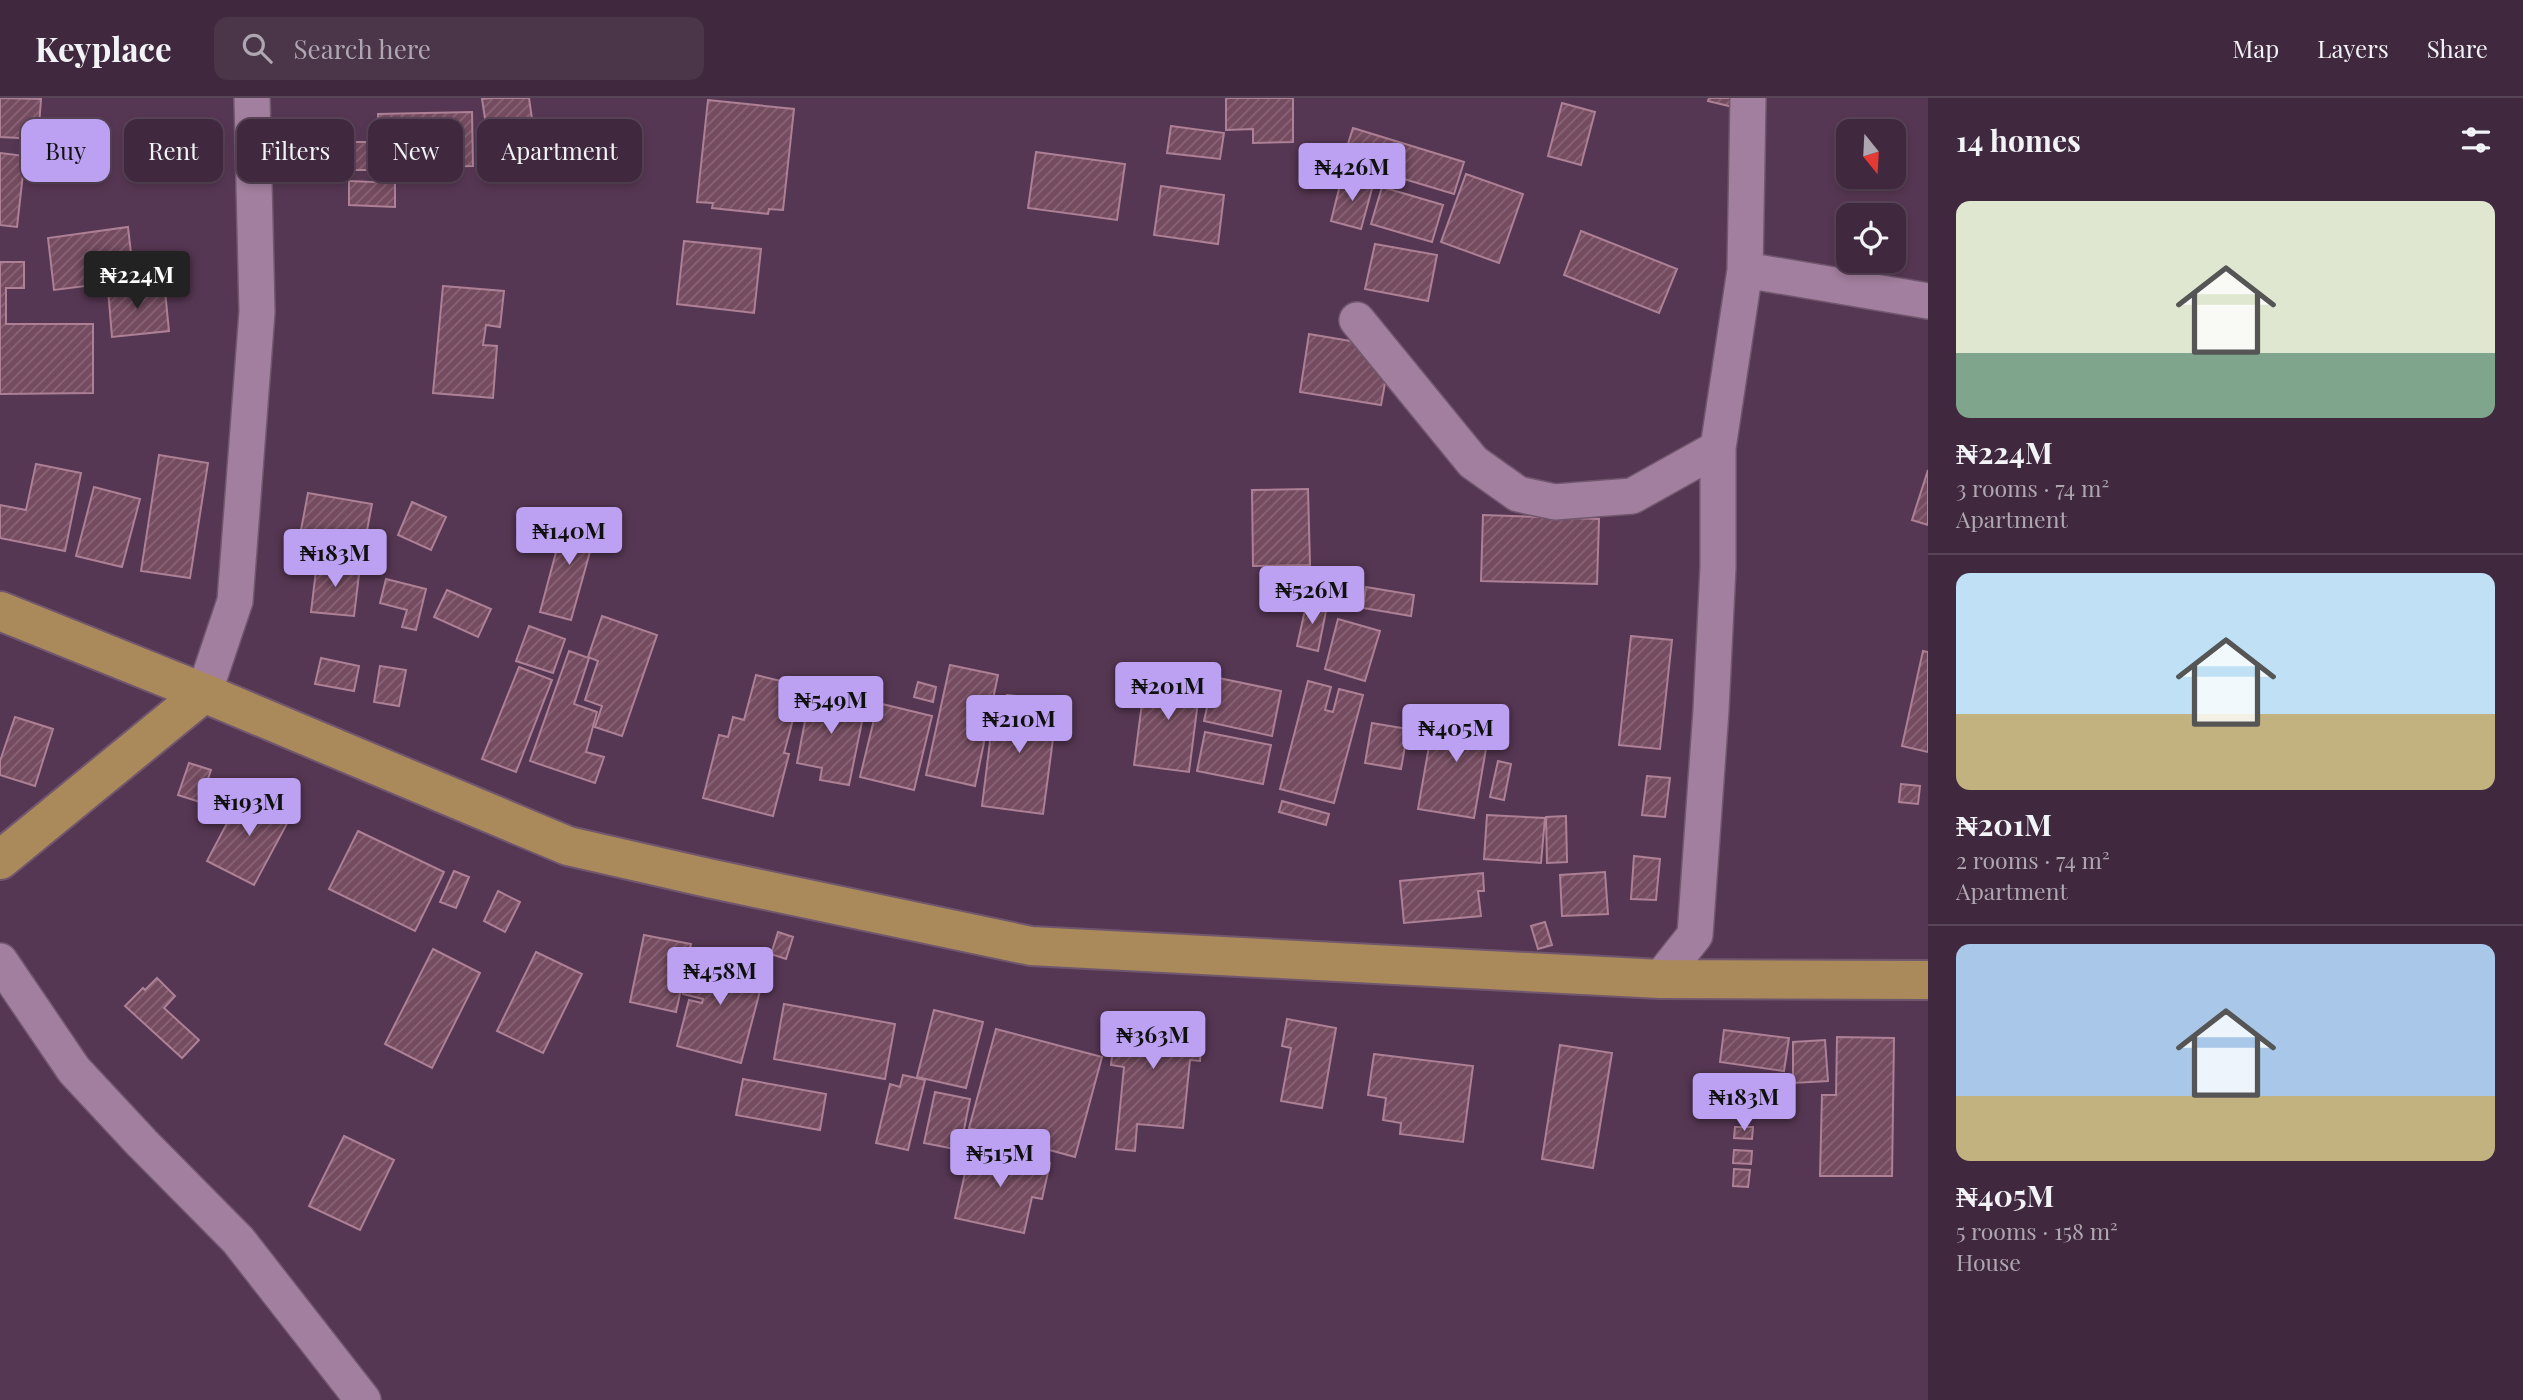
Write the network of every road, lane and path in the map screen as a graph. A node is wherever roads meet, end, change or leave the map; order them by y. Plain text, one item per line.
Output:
1 (252, 98) edge
2 (1748, 98) edge
3 (1745, 270) junction
4 (1928, 301) edge
5 (1357, 320) dead end
6 (1718, 448) junction
7 (0, 611) edge
8 (204, 693) junction
9 (0, 860) edge
10 (0, 961) edge
11 (1660, 979) junction
12 (1928, 980) edge
13 (363, 1400) edge

1 - 8 street
2 - 3 street
3 - 4 street
3 - 6 street
5 - 6 street
6 - 11 street
7 - 8 main road
8 - 9 main road
8 - 11 main road
10 - 13 street
11 - 12 main road

